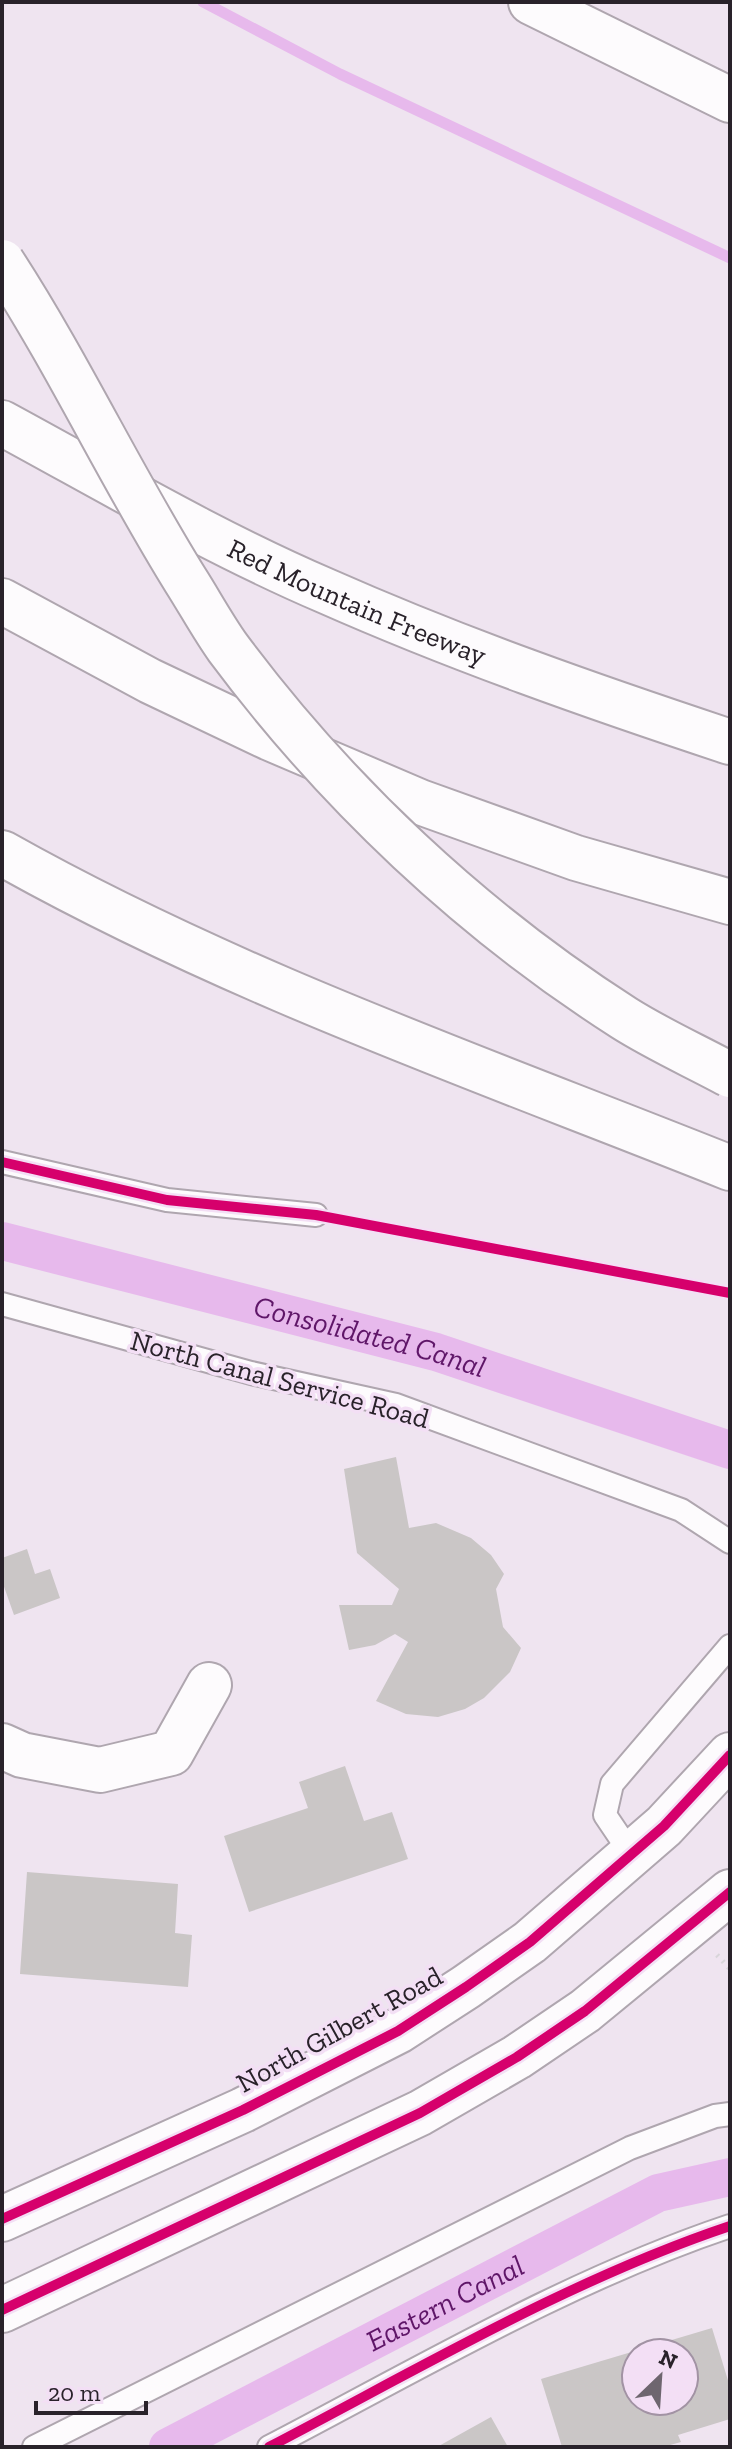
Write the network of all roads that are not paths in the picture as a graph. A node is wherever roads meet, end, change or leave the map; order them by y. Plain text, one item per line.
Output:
1 (531, 2) edge
2 (730, 100) edge
3 (2, 262) edge
4 (2, 423) edge
5 (2, 601) edge
6 (730, 742) edge
7 (2, 853) edge
8 (730, 902) edge
9 (730, 1075) edge
10 (2, 1162) edge
11 (730, 1168) edge
12 (316, 1215) road end
13 (2, 1304) edge
14 (730, 1542) edge
15 (730, 1646) edge
16 (209, 1685) dead end
17 (2, 1746) edge
18 (730, 1755) edge
19 (632, 1855) junction
20 (730, 1892) edge
21 (730, 2114) edge
22 (2, 2219) edge
23 (730, 2226) edge
24 (2, 2310) edge
25 (34, 2447) edge
26 (269, 2447) edge

1 - 2 main road
3 - 9 main road, bridge
4 - 6 main road, Red Mountain Freeway
5 - 8 main road
7 - 11 main road
10 - 12 lane
13 - 14 lane, North Canal Service Road
15 - 19 lane
16 - 17 main road
18 - 19 main road, North Gilbert Road
19 - 22 main road, North Gilbert Road
20 - 24 main road
21 - 25 lane
23 - 26 lane

